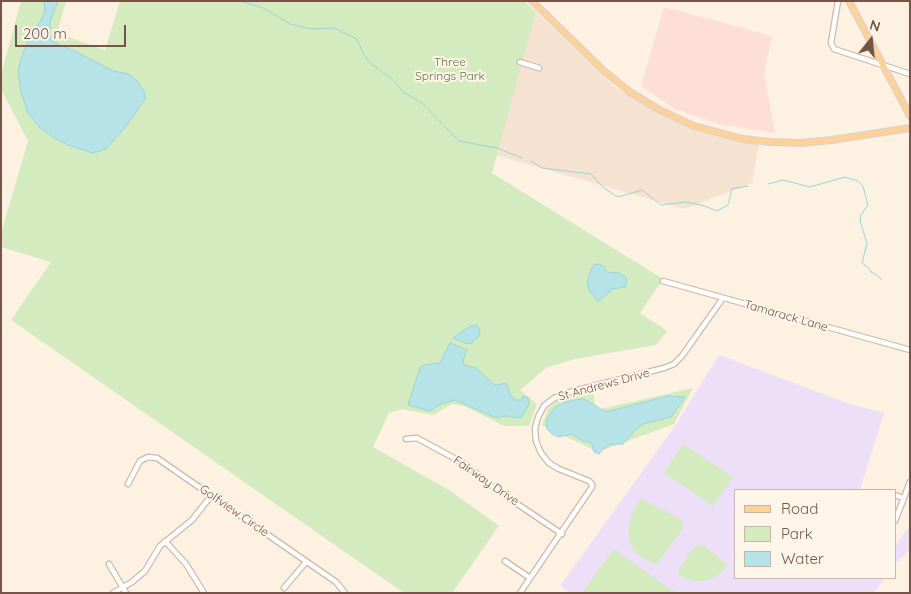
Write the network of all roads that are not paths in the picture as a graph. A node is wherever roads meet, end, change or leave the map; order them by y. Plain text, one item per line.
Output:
1 (532, 1) edge
2 (838, 1) edge
3 (849, 1) edge
4 (520, 62) dead end
5 (883, 66) junction
6 (539, 68) dead end
7 (910, 74) edge
8 (910, 116) edge
9 (910, 128) edge
10 (663, 281) dead end
11 (723, 298) junction
12 (910, 350) edge
13 (406, 439) dead end
14 (910, 482) edge
15 (128, 484) dead end
16 (896, 495) edge
17 (211, 496) junction
18 (903, 498) junction
19 (896, 518) edge
20 (562, 534) junction
21 (165, 541) junction
22 (505, 561) dead end
23 (306, 562) junction
24 (109, 564) dead end
25 (530, 578) junction
26 (124, 587) junction
27 (284, 588) dead end
28 (113, 593) edge
29 (126, 593) edge
30 (204, 593) edge
31 (345, 593) edge
32 (520, 593) edge

1 - 9 main road
2 - 5 street
3 - 5 main road
4 - 6 street
5 - 7 street
5 - 8 main road
10 - 11 street, Tamarack Lane
11 - 12 street, Tamarack Lane
11 - 20 street, St Andrews Drive
13 - 20 street, Fairway Drive
14 - 18 street
15 - 17 street, Golfview Circle
16 - 18 street
17 - 21 street
17 - 23 street, Golfview Circle
18 - 19 street
20 - 25 street, St Andrews Drive
21 - 26 street
21 - 30 street
22 - 25 street
23 - 27 street
23 - 31 street, Golfview Circle
24 - 26 street
25 - 32 street, St Andrews Drive
26 - 28 street
26 - 29 street

